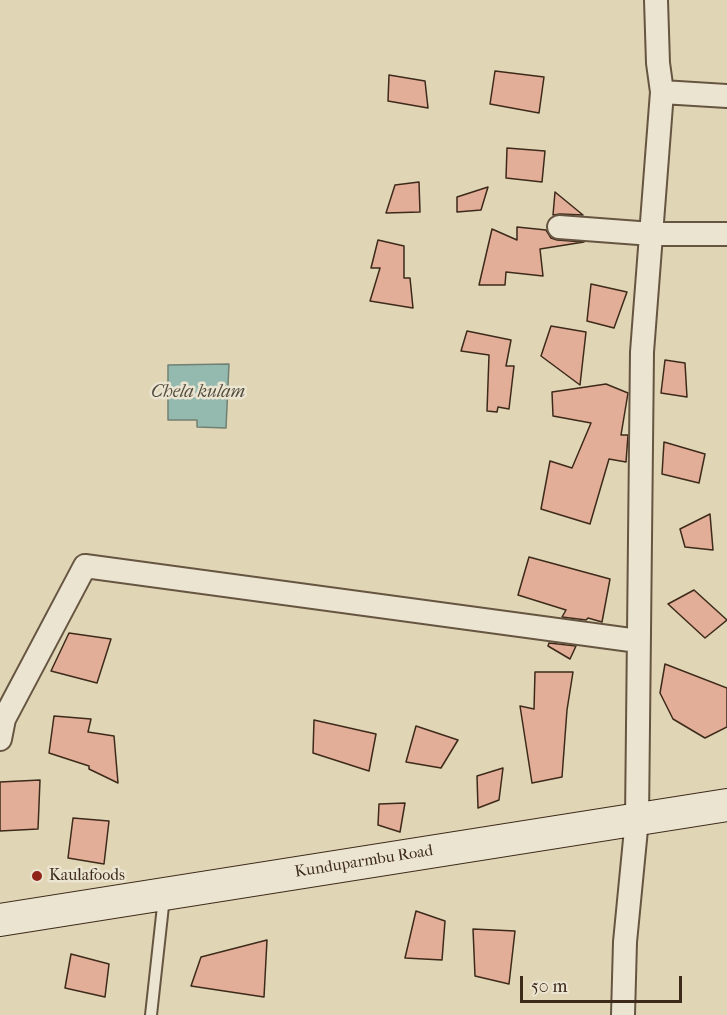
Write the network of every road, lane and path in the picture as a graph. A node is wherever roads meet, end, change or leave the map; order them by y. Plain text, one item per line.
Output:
1 (656, 0) edge
2 (662, 92) junction
3 (727, 96) edge
4 (559, 227) dead end
5 (652, 234) junction
6 (727, 234) edge
7 (638, 641) junction
8 (0, 738) edge
9 (727, 805) edge
10 (637, 819) junction
11 (164, 894) junction
12 (0, 920) edge
13 (151, 1015) edge
14 (623, 1015) edge

1 - 2 street
2 - 3 street
2 - 5 street
4 - 5 street
5 - 6 street
5 - 7 street
7 - 8 street
7 - 10 street
9 - 10 main road, Kunduparmbu Road
10 - 11 main road, Kunduparmbu Road
10 - 14 street
11 - 12 main road, Kunduparmbu Road
11 - 13 lane

